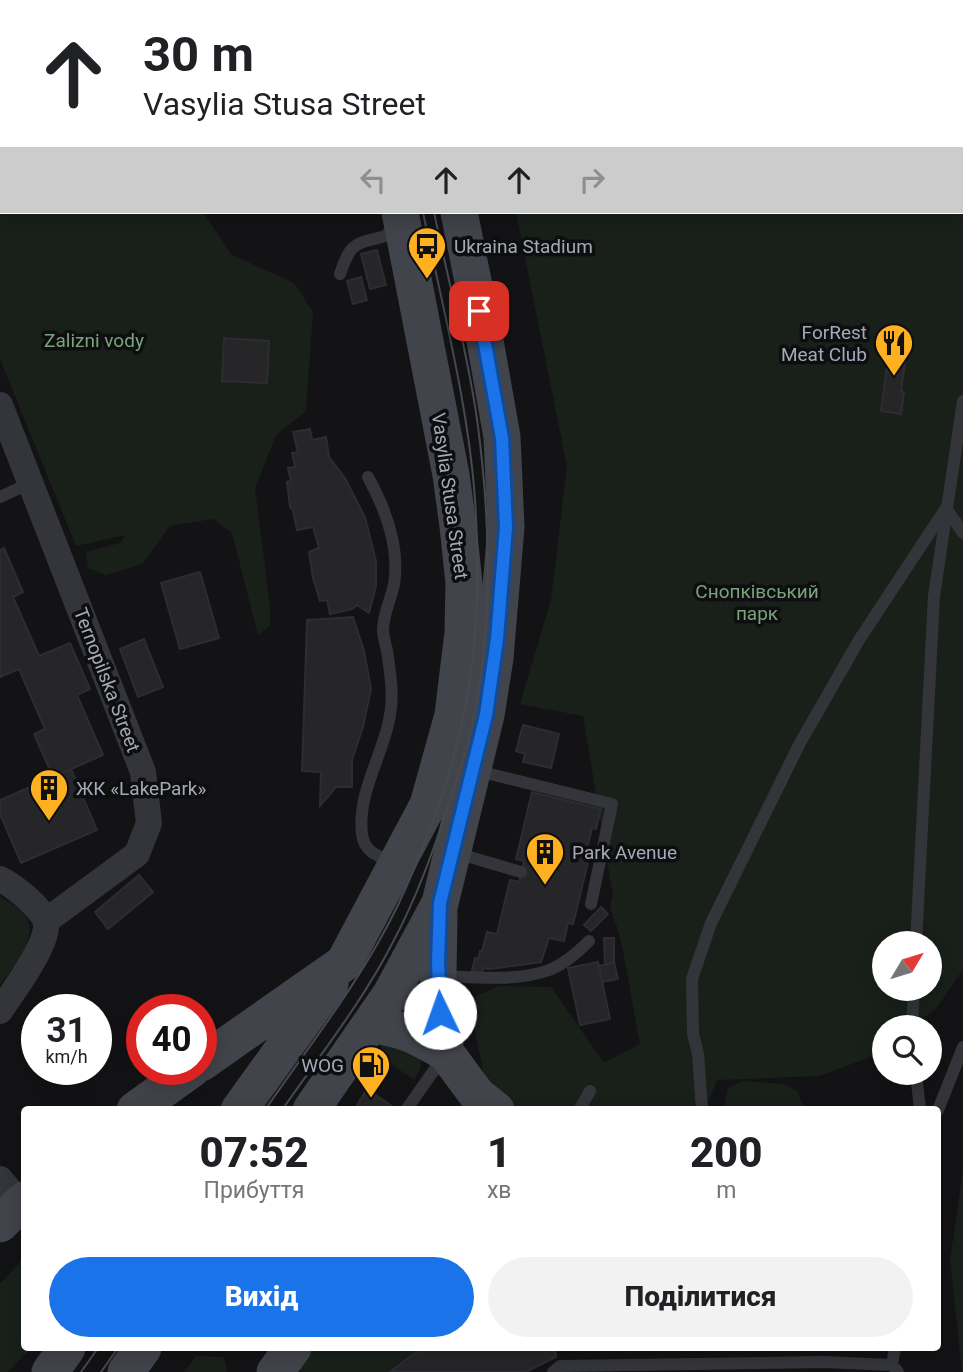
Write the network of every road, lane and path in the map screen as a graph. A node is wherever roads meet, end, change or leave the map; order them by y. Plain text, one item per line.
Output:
1 (459, 214) edge
2 (402, 222) edge
3 (340, 274) dead end
4 (963, 401) edge
5 (0, 405) edge
6 (368, 477) dead end
7 (30, 483) junction
8 (0, 496) edge
9 (946, 508) junction
10 (963, 533) edge
11 (472, 770) junction
12 (452, 852) junction
13 (398, 864) junction
14 (522, 872) dead end
15 (0, 879) edge
16 (588, 895) dead end
17 (440, 903) junction
18 (46, 921) junction
19 (917, 931) edge
20 (589, 941) dead end
21 (344, 963) junction
22 (438, 976) junction
23 (0, 1011) edge
24 (371, 1025) junction
25 (963, 1047) edge
26 (217, 1052) edge
27 (446, 1053) junction
28 (173, 1085) edge
29 (917, 1085) edge
30 (590, 1091) dead end
31 (147, 1106) edge
32 (242, 1106) edge
33 (314, 1106) edge
34 (409, 1106) edge
35 (491, 1106) edge
36 (581, 1106) edge
37 (701, 1106) edge
38 (920, 1106) edge
39 (940, 1106) edge
40 (65, 1351) edge
41 (141, 1351) edge
42 (291, 1351) edge
43 (895, 1368) edge
44 (50, 1372) edge
45 (126, 1372) edge
46 (275, 1372) edge
47 (553, 1372) edge

1 - 11 main road
2 - 3 lane
2 - 13 main road, Vasylia Stusa Street
4 - 9 lane
5 - 7 street, Ternopilska Street
6 - 13 lane
7 - 8 lane
7 - 18 street, Ternopilska Street
9 - 10 lane
9 - 19 lane
9 - 37 lane
11 - 12 main road
11 - 16 lane
12 - 14 lane
12 - 17 main road
13 - 21 main road, Vasylia Stusa Street
15 - 18 street
17 - 22 main road
17 - 24 main road
18 - 23 street
20 - 22 lane
21 - 26 main road, Vasylia Stusa Street
21 - 32 main road
22 - 27 main road
24 - 27 main road
24 - 33 main road
25 - 39 lane
27 - 34 lane
27 - 35 main road
28 - 31 main road
29 - 38 lane
30 - 36 lane
40 - 44 main road
41 - 45 main road
42 - 46 main road
43 - 47 lane

